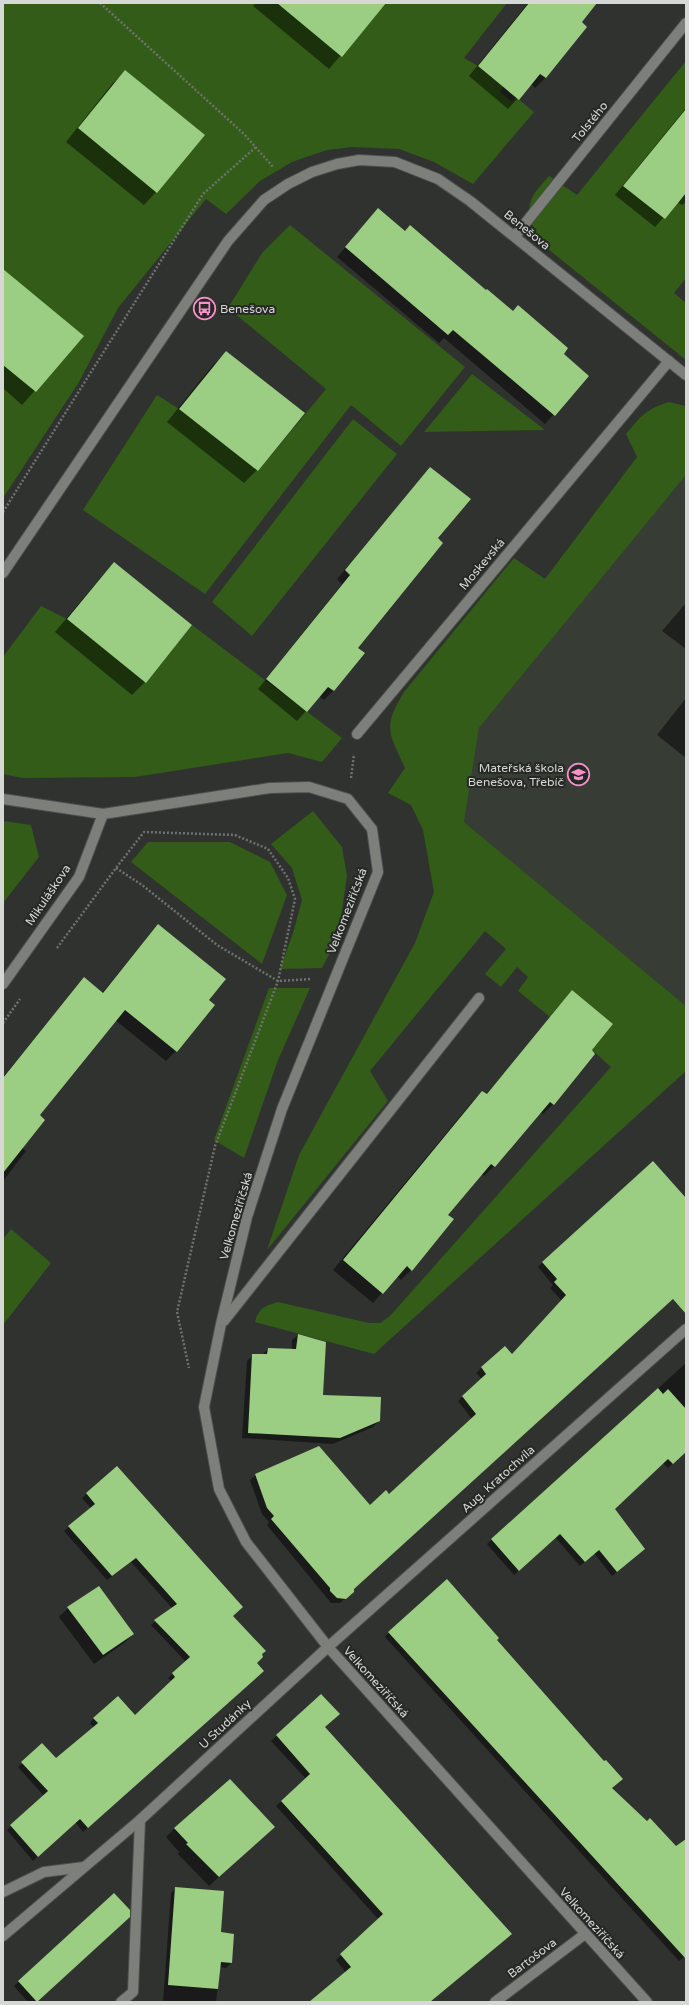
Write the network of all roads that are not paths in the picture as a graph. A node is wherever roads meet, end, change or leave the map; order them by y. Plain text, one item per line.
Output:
1 (686, 23) edge
2 (514, 236) junction
3 (669, 361) junction
4 (686, 375) edge
5 (3, 572) edge
6 (357, 734) road end
7 (3, 799) edge
8 (103, 814) junction
9 (3, 984) edge
10 (479, 998) dead end
11 (221, 1324) junction
12 (686, 1329) edge
13 (328, 1647) junction
14 (140, 1820) junction
15 (85, 1867) junction
16 (3, 1892) edge
17 (585, 1934) junction
18 (3, 1936) edge
19 (121, 2002) edge
20 (495, 2002) edge
21 (647, 2002) edge

1 - 2 street, Tolstého
2 - 3 street, Benešova
2 - 5 street, Benešova
3 - 4 street, Benešova
3 - 6 street, Moskevská
7 - 8 street
8 - 9 street, Mikuláškova
8 - 11 street, Velkomeziříčská
10 - 11 street, Velkomeziříčská
11 - 13 street, Velkomeziříčská
12 - 13 street, Aug. Kratochvíla
13 - 14 street, U Studánky
13 - 17 street, Velkomeziříčská
14 - 15 street, U Studánky
14 - 19 street
15 - 16 street
15 - 18 street, U Studánky
17 - 20 street, Bartošova
17 - 21 street, Velkomeziříčská

